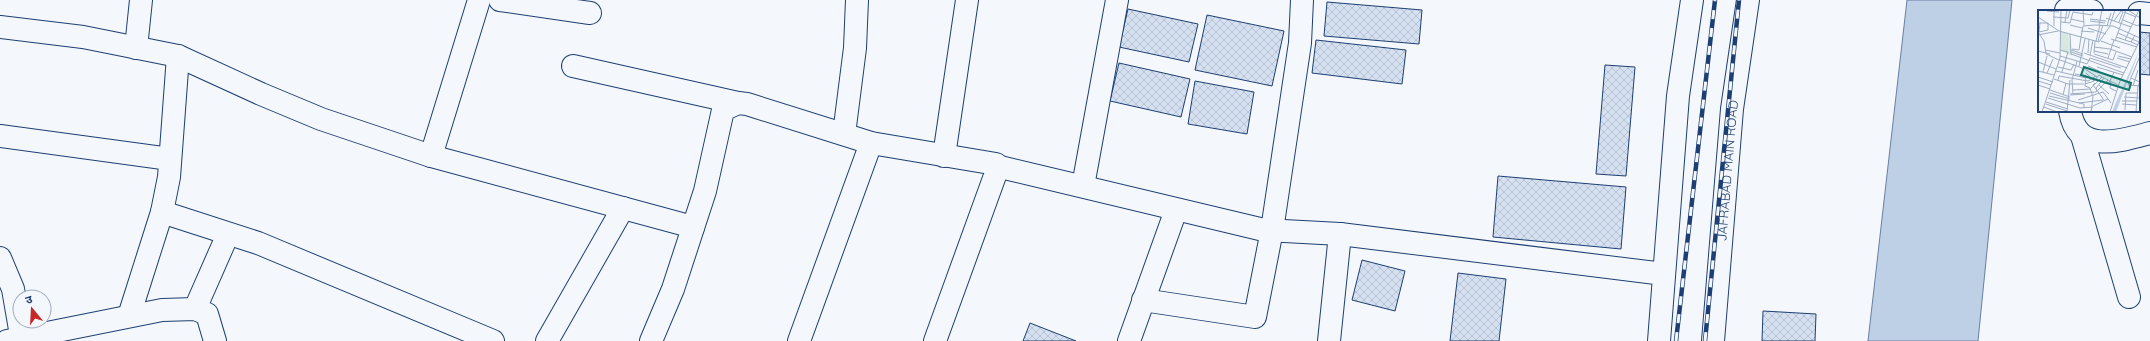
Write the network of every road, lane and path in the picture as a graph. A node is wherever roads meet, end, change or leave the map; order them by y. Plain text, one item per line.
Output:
1 (141, 0) edge
2 (479, 0) edge
3 (500, 0) edge
4 (857, 0) edge
5 (967, 0) edge
6 (1117, 0) edge
7 (1302, 0) edge
8 (1692, 0) edge
9 (1748, 0) edge
10 (2067, 7) edge
11 (2086, 10) edge
12 (590, 13) dead end
13 (2140, 13) edge
14 (2150, 14) edge
15 (0, 27) edge
16 (136, 48) junction
17 (178, 56) junction
18 (572, 66) dead end
19 (738, 103) junction
20 (2070, 112) edge
21 (2150, 133) edge
22 (844, 134) junction
23 (0, 136) edge
24 (2082, 136) junction
25 (871, 143) junction
26 (431, 156) junction
27 (944, 156) junction
28 (170, 159) junction
29 (996, 166) junction
30 (1084, 186) junction
31 (623, 208) junction
32 (1176, 210) junction
33 (162, 212) junction
34 (693, 227) junction
35 (1272, 230) junction
36 (228, 234) junction
37 (1340, 234) junction
38 (0, 258) edge
39 (1664, 274) junction
40 (2129, 298) dead end
41 (1143, 300) junction
42 (195, 309) junction
43 (129, 316) junction
44 (17, 340) edge
45 (215, 341) edge
46 (493, 341) edge
47 (547, 341) edge
48 (651, 341) edge
49 (799, 341) edge
50 (935, 341) edge
51 (1129, 341) edge
52 (1329, 341) edge
53 (1659, 341) edge
54 (1713, 341) edge

1 - 16 street
2 - 26 street
3 - 12 street
4 - 22 street
5 - 27 street
6 - 30 street
7 - 35 street
8 - 39 street
9 - 54 street, JAFRABAD MAIN ROAD
10 - 11 street
13 - 14 street
15 - 16 street
16 - 17 street
17 - 26 street
17 - 28 street
18 - 19 street
19 - 22 street
19 - 34 street
20 - 24 street
21 - 24 street
22 - 25 street
23 - 28 street
24 - 40 street
25 - 27 street
25 - 49 street
26 - 31 street
27 - 29 street
28 - 33 street
29 - 30 street
29 - 50 street
30 - 32 street
31 - 34 street
31 - 47 street
32 - 35 street
32 - 41 street
33 - 36 street
33 - 43 street
34 - 48 street
35 - 37 street
35 - 41 street
36 - 42 street
36 - 46 street
37 - 39 street
37 - 52 street
38 - 44 street
39 - 53 street
41 - 51 street
42 - 43 street
42 - 45 street
43 - 44 street

